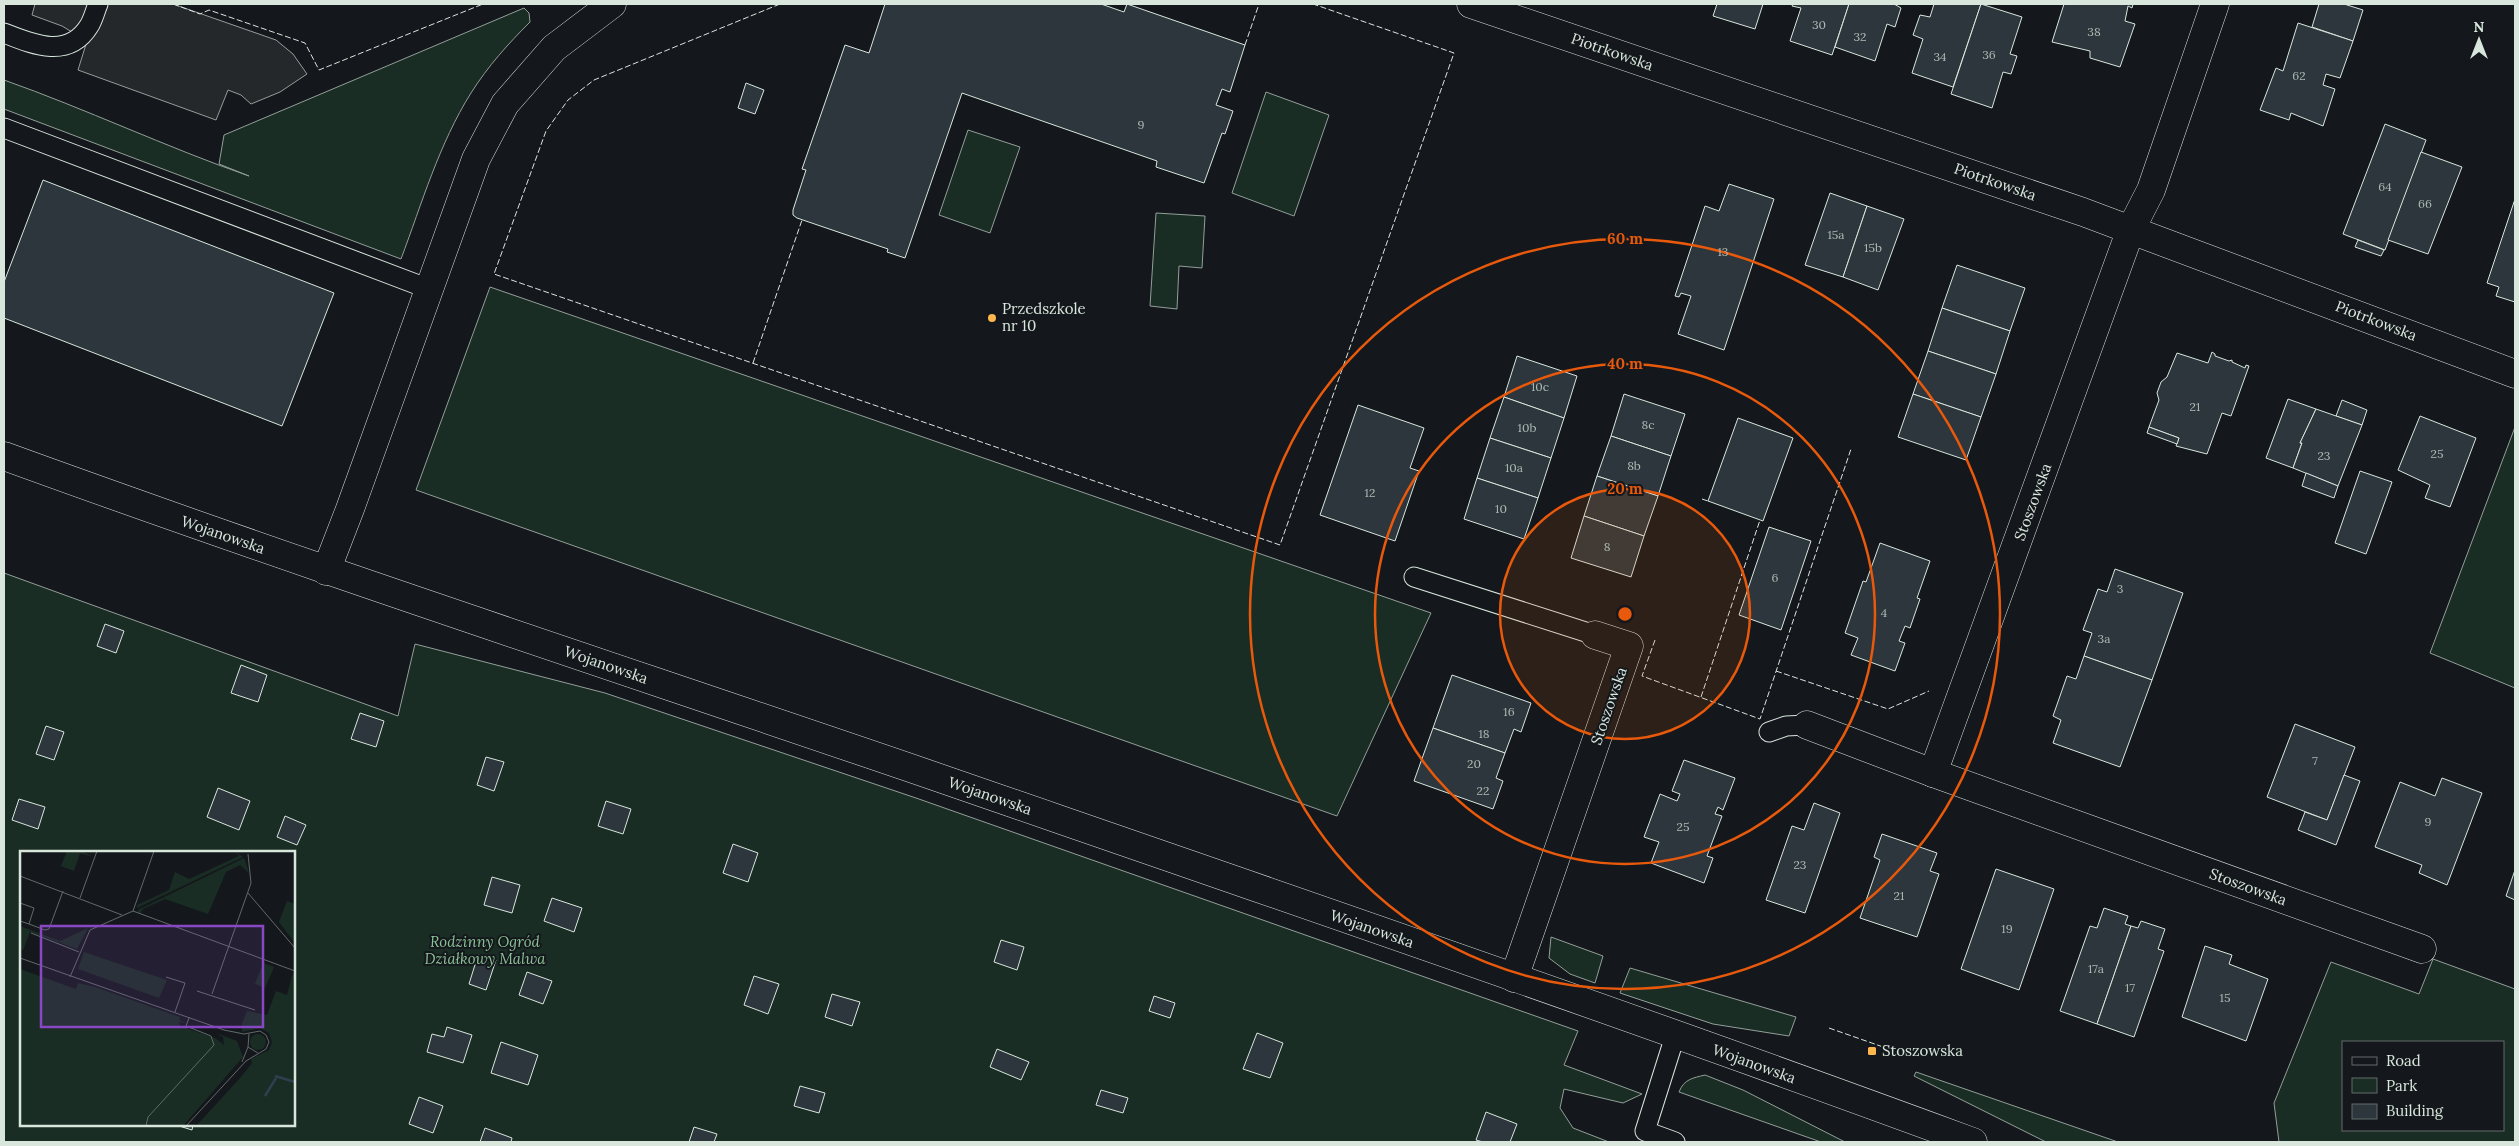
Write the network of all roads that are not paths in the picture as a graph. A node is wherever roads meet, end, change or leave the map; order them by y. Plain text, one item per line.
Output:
1 (98, 4) edge
2 (612, 4) edge
3 (1471, 4) edge
4 (2215, 4) edge
5 (4, 33) edge
6 (4, 128) edge
7 (2131, 229) junction
8 (429, 289) junction
9 (2515, 374) edge
10 (4, 456) edge
11 (326, 570) junction
12 (1414, 578) dead end
13 (1595, 635) joint
14 (1807, 726) joint
15 (1769, 732) dead end
16 (1933, 773) junction
17 (2422, 948) dead end
18 (1514, 978) junction
19 (1675, 1036) junction
20 (1675, 1142) edge
21 (1973, 1142) edge

1 - 5 lane
2 - 8 street
3 - 7 street, Piotrkowska
4 - 7 street, Stoszowska
6 - 8 lane
7 - 9 street, Piotrkowska
7 - 16 street, Stoszowska
8 - 11 street
10 - 11 street, Wojanowska
11 - 18 street, Wojanowska
12 - 13 lane, Stoszowska
13 - 18 street, Stoszowska
14 - 15 lane, Stoszowska
14 - 16 street, Stoszowska
16 - 17 street, Stoszowska
18 - 19 street, Wojanowska
19 - 20 lane
19 - 21 street, Wojanowska

